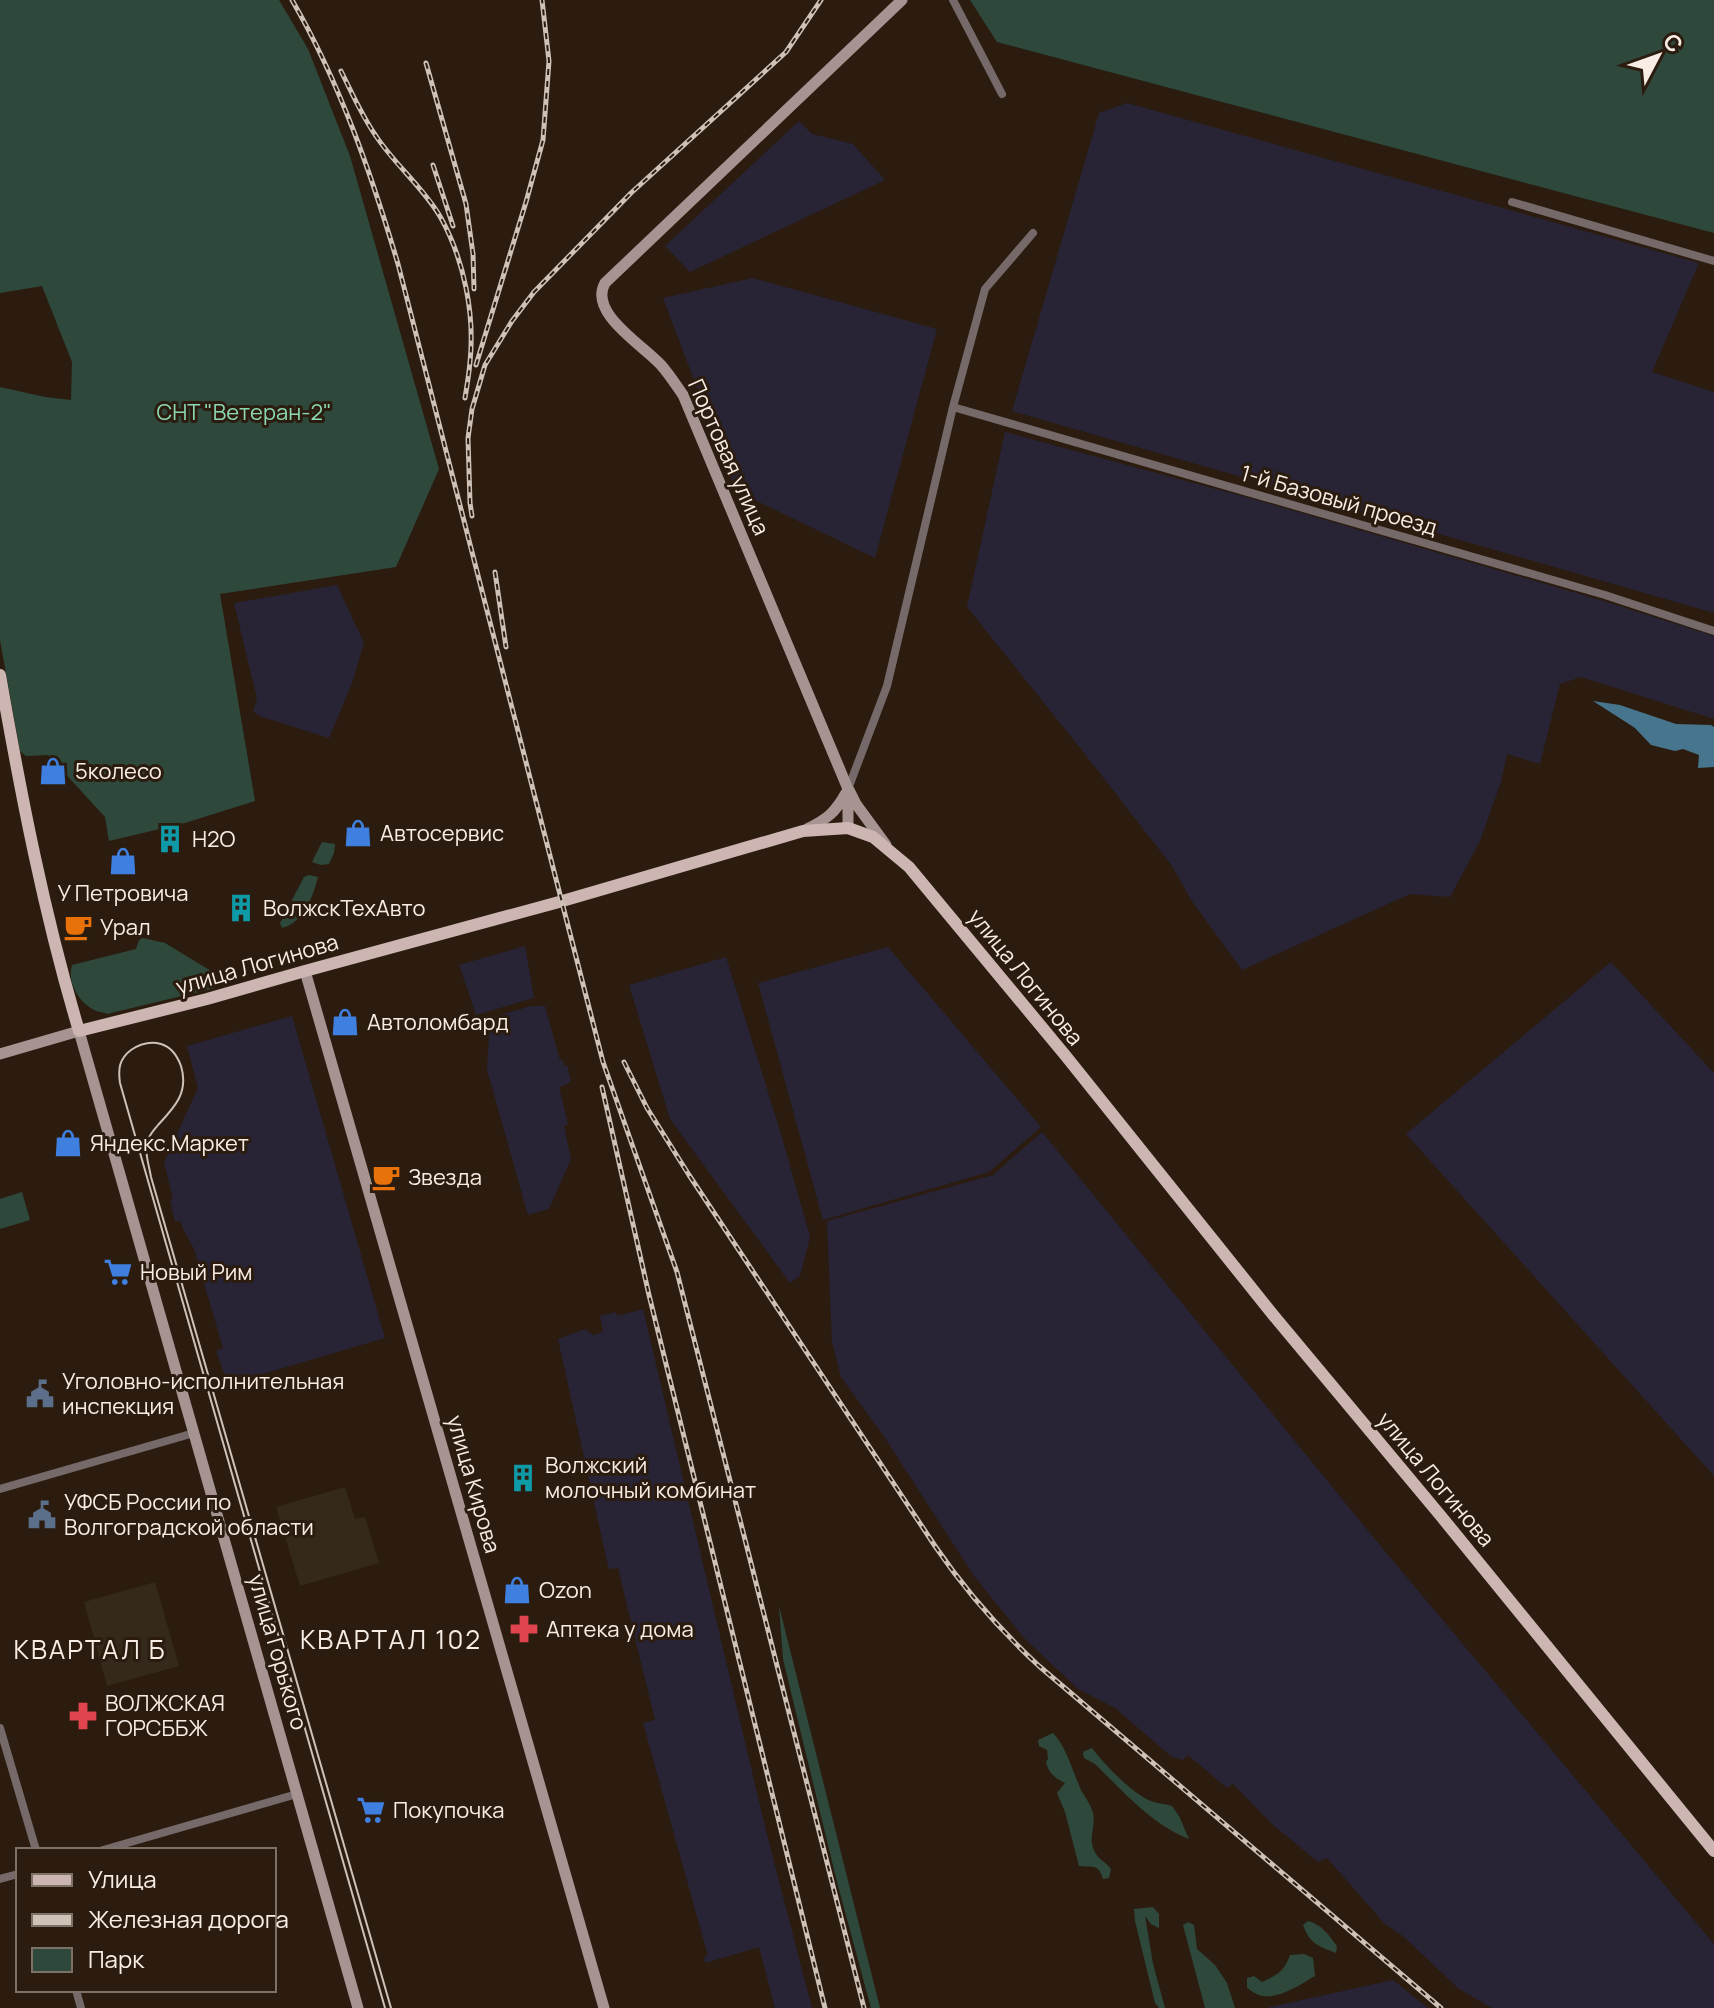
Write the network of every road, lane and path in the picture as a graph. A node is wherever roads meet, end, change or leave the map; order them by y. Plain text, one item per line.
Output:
1 (902, 0) edge
2 (953, 0) edge
3 (1002, 94) dead end
4 (1512, 202) dead end
5 (1033, 233) dead end
6 (1714, 261) edge
7 (953, 407) junction
8 (1714, 631) edge
9 (0, 675) edge
10 (848, 789) junction
11 (848, 828) junction
12 (803, 831) junction
13 (890, 849) junction
14 (305, 971) junction
15 (79, 1031) junction
16 (0, 1054) edge
17 (194, 1433) junction
18 (0, 1489) edge
19 (0, 1728) edge
20 (297, 1794) junction
21 (35, 1848) edge
22 (110, 1848) edge
23 (1714, 1851) edge
24 (358, 2008) edge
25 (604, 2008) edge

1 - 10 street, Портовая улица
2 - 3 street
4 - 6 street
5 - 7 street
7 - 8 street, 1-й Базовый проезд
7 - 10 street
9 - 15 main road
10 - 11 street, Портовая улица
10 - 12 street
10 - 13 street
11 - 12 main road, улица Логинова
11 - 13 main road, улица Логинова
12 - 14 main road, улица Логинова
13 - 23 main road, улица Логинова
14 - 15 main road, улица Логинова
14 - 25 street, улица Кирова
15 - 16 street, улица Логинова
15 - 17 street, улица Горького
17 - 18 street
17 - 20 street, улица Горького
19 - 21 street
20 - 22 street
20 - 24 street, улица Горького

